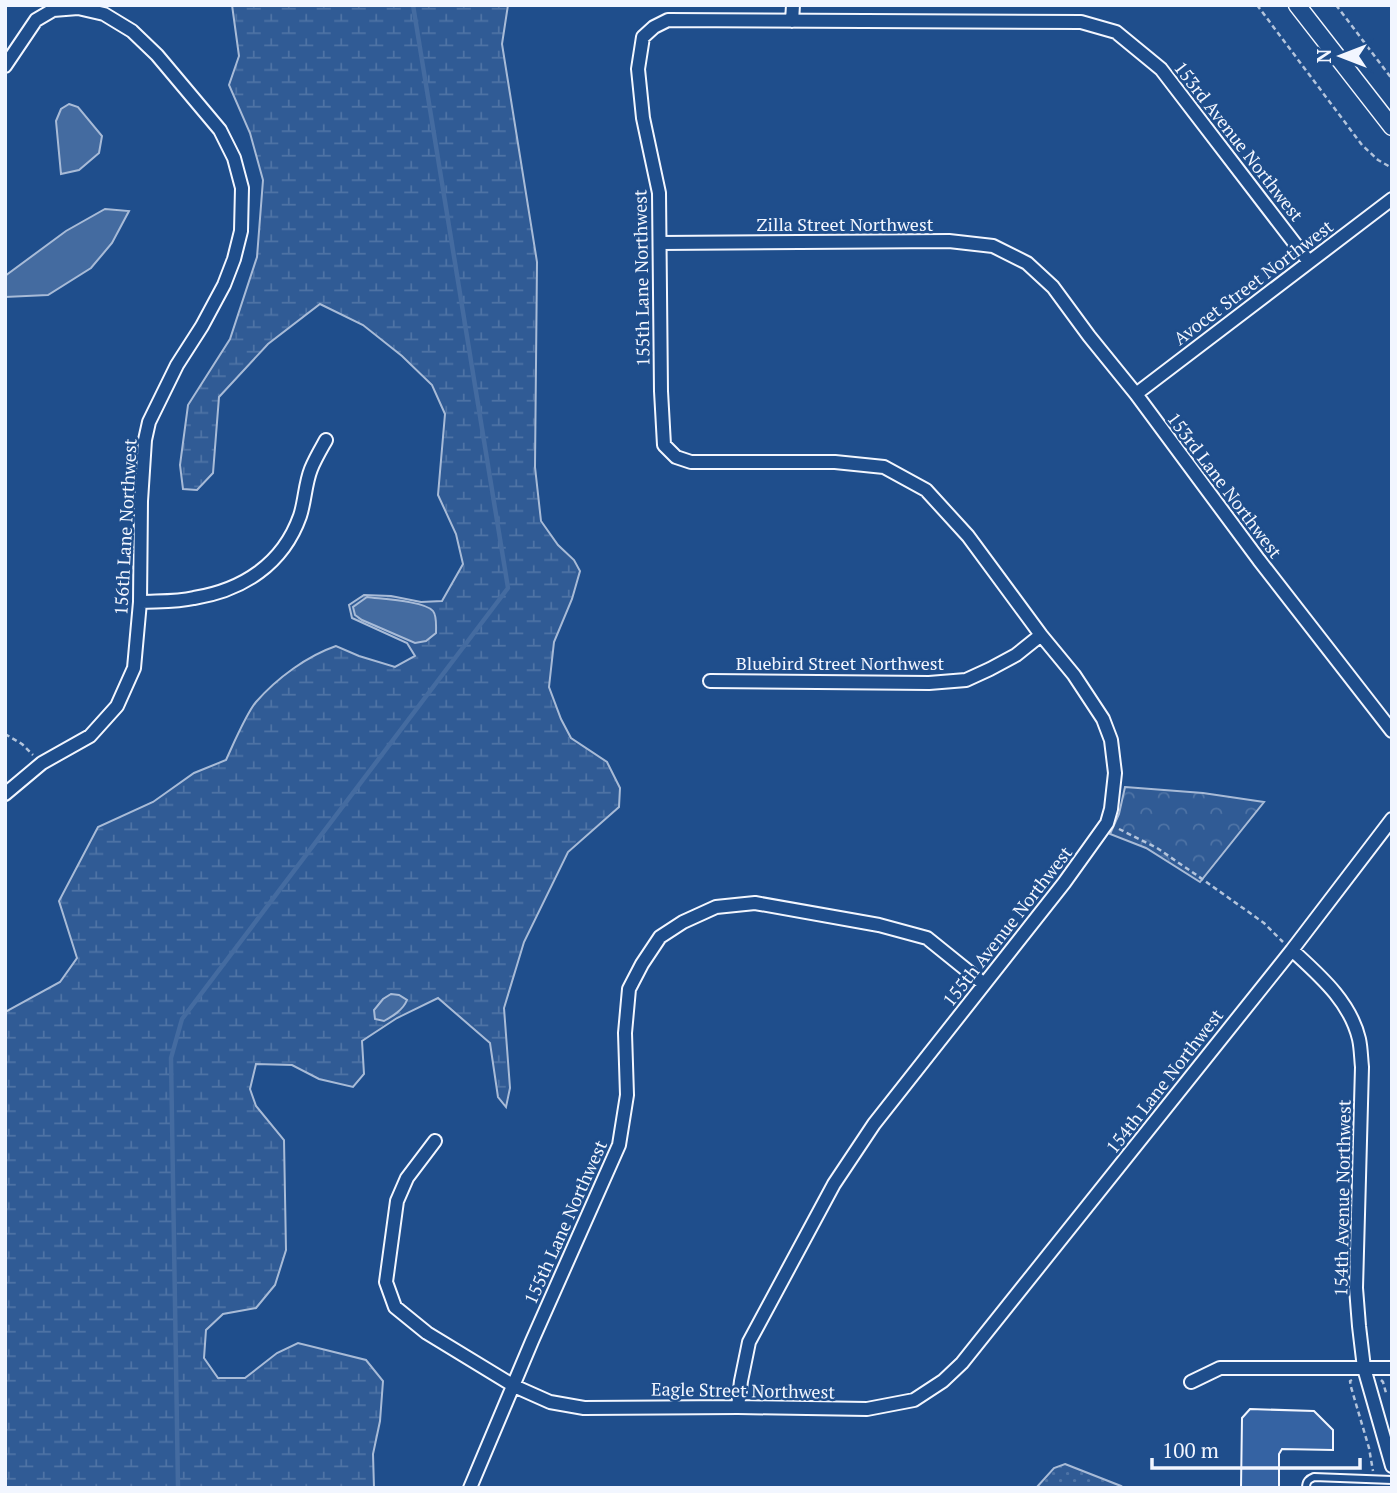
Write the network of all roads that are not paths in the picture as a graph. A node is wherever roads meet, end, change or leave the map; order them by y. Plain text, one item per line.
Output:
1 (793, 5) edge
2 (1297, 5) edge
3 (792, 21) junction
4 (650, 31) joint
5 (5, 66) edge
6 (1392, 127) edge
7 (1392, 199) edge
8 (660, 243) junction
9 (1309, 262) junction
10 (1027, 263) joint
11 (1136, 394) junction
12 (326, 440) dead end
13 (911, 481) joint
14 (140, 602) junction
15 (1041, 635) junction
16 (710, 681) dead end
17 (1392, 731) edge
18 (5, 794) edge
19 (1392, 819) edge
20 (1292, 950) junction
21 (984, 984) junction
22 (435, 1141) dead end
23 (962, 1363) joint
24 (1364, 1368) junction
25 (1392, 1368) edge
26 (1191, 1382) dead end
27 (514, 1386) junction
28 (738, 1407) junction
29 (1392, 1466) edge
30 (1346, 1478) junction
31 (1392, 1480) edge
32 (470, 1488) edge
33 (1306, 1488) edge
34 (1345, 1488) edge

1 - 3 street
2 - 6 street
3 - 4 street, 153rd Avenue Northwest
3 - 9 street, 153rd Avenue Northwest
4 - 8 street, 155th Lane Northwest
5 - 14 street, 156th Lane Northwest
7 - 9 street, Avocet Street Northwest
8 - 10 street, Zilla Street Northwest
8 - 13 street, 155th Lane Northwest
9 - 11 street, Avocet Street Northwest
10 - 11 street, 153rd Lane Northwest
11 - 17 street, 153rd Lane Northwest
12 - 14 street
13 - 15 street, 155th Avenue Northwest
14 - 18 street, 156th Lane Northwest
15 - 16 street, Bluebird Street Northwest
15 - 21 street, 155th Avenue Northwest
19 - 20 street, 154th Lane Northwest
20 - 23 street, 154th Lane Northwest
20 - 24 street, 154th Avenue Northwest
21 - 27 street, 155th Lane Northwest
21 - 28 street, 155th Avenue Northwest
22 - 27 street
23 - 28 street, Eagle Street Northwest
24 - 25 street
24 - 26 street
24 - 29 street, 154th Avenue Northwest
27 - 28 street, Eagle Street Northwest
27 - 32 street, 155th Lane Northwest
30 - 31 lane
30 - 33 lane
30 - 34 lane

